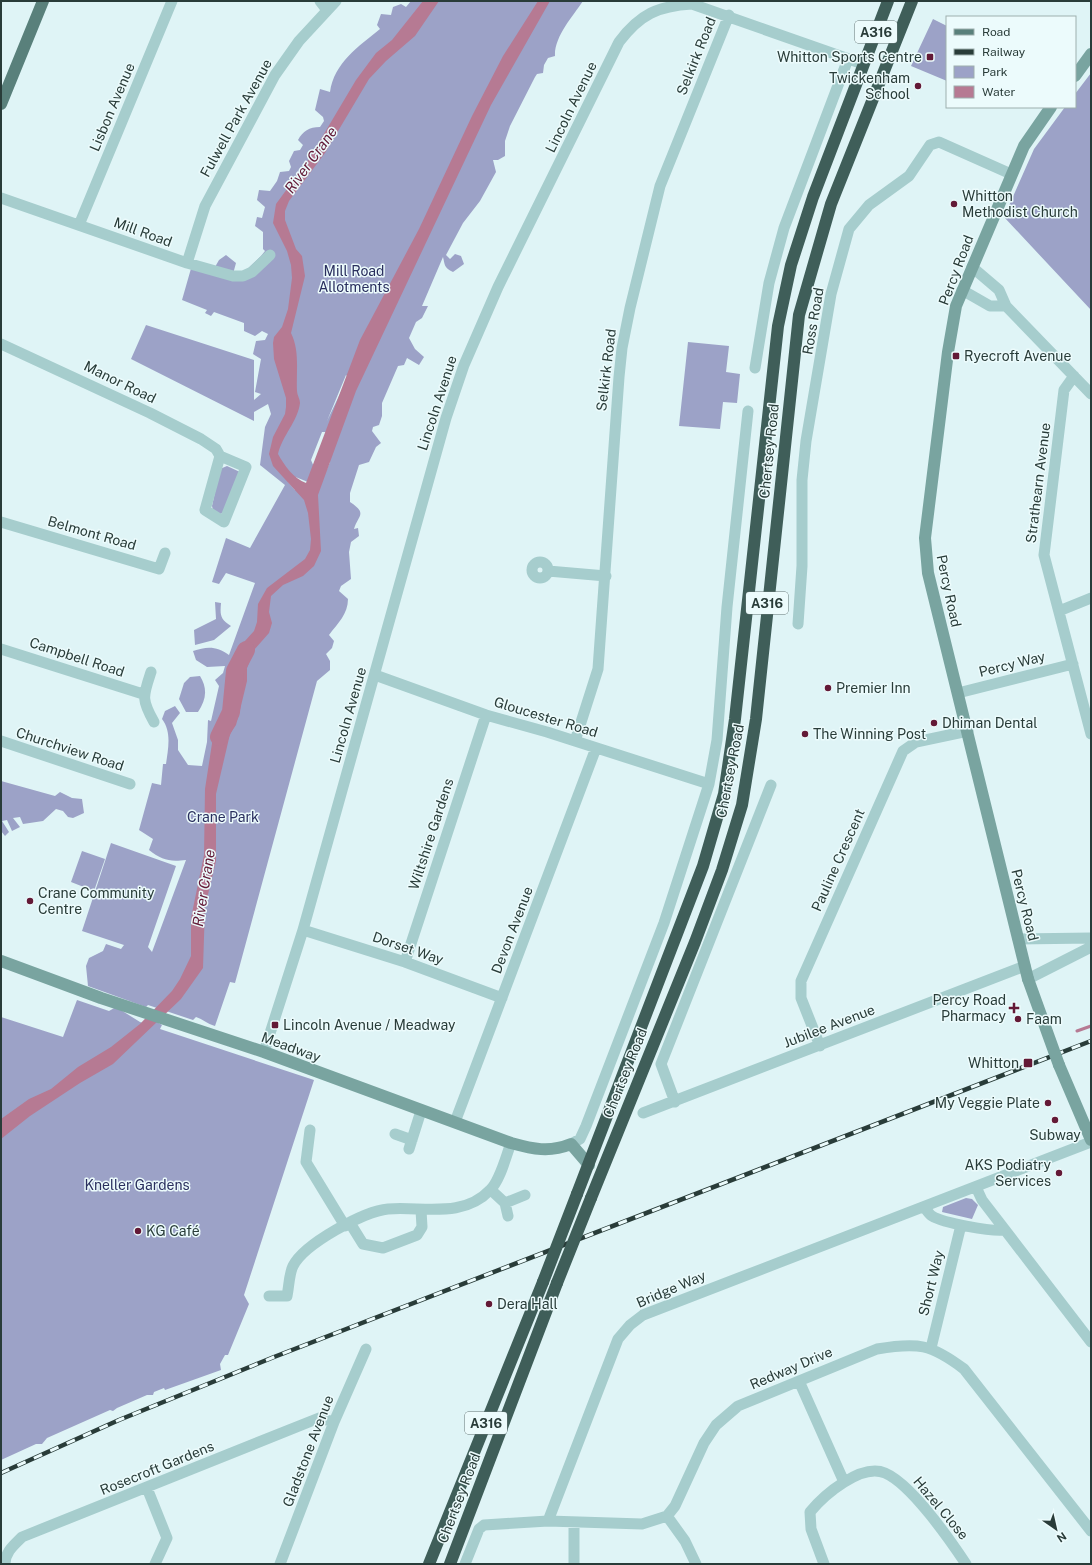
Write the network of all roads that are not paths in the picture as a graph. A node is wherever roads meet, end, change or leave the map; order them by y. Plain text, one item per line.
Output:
1 (43, 1) edge
2 (172, 1) edge
3 (320, 1) edge
4 (336, 1) edge
5 (888, 1) edge
6 (912, 1) edge
7 (327, 10) junction
8 (728, 15) junction
9 (1091, 54) edge
10 (848, 59) junction
11 (863, 64) junction
12 (1076, 75) edge
13 (1, 104) edge
14 (1050, 108) edge
15 (1011, 174) junction
16 (1, 198) edge
17 (79, 225) junction
18 (270, 256) dead end
19 (187, 264) junction
20 (972, 267) junction
21 (962, 290) junction
22 (1006, 306) junction
23 (1, 344) edge
24 (755, 368) dead end
25 (1074, 376) junction
26 (1091, 394) edge
27 (748, 411) dead end
28 (220, 456) junction
29 (1, 522) edge
30 (165, 553) dead end
31 (548, 571) dead end
32 (606, 576) junction
33 (1091, 598) edge
34 (1059, 611) junction
35 (798, 624) dead end
36 (1, 649) edge
37 (1073, 664) junction
38 (151, 672) dead end
39 (375, 676) junction
40 (958, 693) junction
41 (143, 694) junction
42 (486, 715) junction
43 (1089, 716) edge
44 (154, 722) dead end
45 (968, 731) junction
46 (1091, 734) edge
47 (1, 741) edge
48 (575, 741) junction
49 (596, 748) junction
50 (130, 784) dead end
51 (709, 784) junction
52 (771, 784) dead end
53 (664, 923) junction
54 (678, 929) junction
55 (303, 930) junction
56 (1091, 938) edge
57 (1018, 939) junction
58 (1091, 946) edge
59 (1, 961) edge
60 (405, 962) junction
61 (1026, 966) junction
62 (1028, 980) junction
63 (502, 998) junction
64 (820, 1046) junction
65 (264, 1052) junction
66 (675, 1102) junction
67 (421, 1111) junction
68 (643, 1113) dead end
69 (455, 1122) junction
70 (310, 1130) dead end
71 (395, 1134) dead end
72 (1091, 1141) edge
73 (511, 1143) junction
74 (571, 1144) junction
75 (589, 1165) junction
76 (976, 1187) junction
77 (491, 1190) junction
78 (525, 1195) dead end
79 (505, 1203) junction
80 (924, 1207) junction
81 (421, 1210) junction
82 (508, 1216) dead end
83 (348, 1224) junction
84 (961, 1225) junction
85 (1005, 1230) junction
86 (269, 1296) dead end
87 (1091, 1342) edge
88 (931, 1348) junction
89 (366, 1349) dead end
90 (799, 1381) junction
91 (334, 1422) junction
92 (844, 1482) junction
93 (147, 1488) junction
94 (667, 1516) junction
95 (548, 1521) junction
96 (574, 1522) junction
97 (1091, 1532) edge
98 (6, 1564) edge
99 (155, 1564) edge
100 (280, 1564) edge
101 (429, 1564) edge
102 (450, 1564) edge
103 (465, 1564) edge
104 (574, 1564) edge
105 (696, 1564) edge
106 (824, 1564) edge
107 (966, 1564) edge

1 - 13 main road
2 - 17 street, Lisbon Avenue
3 - 7 street
4 - 7 street, Fulwell Park Avenue
5 - 11 highway, Chertsey Road / A316
6 - 102 highway, Chertsey Road / A316, bridge
7 - 19 street, Fulwell Park Avenue
8 - 10 street, Lincoln Avenue
8 - 32 street, Selkirk Road
8 - 39 street, Lincoln Avenue
9 - 12 street
10 - 11 street, Lincoln Avenue
10 - 24 street
11 - 54 highway, Chertsey Road / A316
14 - 15 street, Percy Road
15 - 20 street, Percy Road
15 - 35 street, Ross Road
16 - 17 street, Mill Road
17 - 19 street, Mill Road
18 - 19 street, Mill Road
20 - 21 street, Percy Road
20 - 22 street
21 - 22 street
21 - 40 street, Percy Road
22 - 25 street
23 - 28 street, Manor Road
25 - 26 street
25 - 34 street, Strathearn Avenue
27 - 51 street, Chertsey Road
28 - 28 street, Manor Road
29 - 30 street, Belmont Road
31 - 32 street
32 - 48 street, Selkirk Road
33 - 34 street
34 - 37 street, Strathearn Avenue
36 - 41 street, Campbell Road
37 - 40 street, Percy Way
37 - 43 street, Strathearn Avenue
38 - 41 street
39 - 42 street, Gloucester Road
39 - 55 street, Lincoln Avenue
40 - 45 street, Percy Road
41 - 44 street
42 - 48 street, Gloucester Road
42 - 60 street, Wiltshire Gardens
43 - 46 street, Strathearn Avenue
45 - 57 street, Percy Road
45 - 64 street, Pauline Crescent
47 - 50 street, Churchview Road
48 - 49 street, Gloucester Road
49 - 51 street, Gloucester Road
49 - 63 street, Devon Avenue
51 - 53 street, Chertsey Road
52 - 66 street
53 - 54 street
53 - 74 street, Chertsey Road
54 - 75 highway, Chertsey Road / A316
55 - 60 street, Dorset Way
55 - 65 street, Lincoln Avenue
56 - 57 street
57 - 61 street, Percy Road
58 - 62 street
59 - 65 street, Meadway
60 - 63 street, Dorset Way
61 - 62 street, Percy Road
61 - 64 street, Jubilee Avenue
62 - 72 street, Percy Road, bridge
63 - 69 street, Devon Avenue
64 - 66 street, Jubilee Avenue
65 - 67 street, Meadway
66 - 68 street, Jubilee Avenue
67 - 69 street, Meadway
67 - 71 street
69 - 73 street, Meadway
70 - 83 street
72 - 76 street, Bridge Way
73 - 74 street, Meadway
73 - 77 street
74 - 75 street
75 - 101 highway, Chertsey Road / A316, bridge
76 - 80 street, Bridge Way
76 - 85 street
77 - 79 street
77 - 81 street
78 - 79 street
79 - 82 street
80 - 84 street
80 - 95 street, Bridge Way
81 - 83 street
81 - 83 street
83 - 86 street
84 - 85 street
84 - 88 street, Short Way
85 - 87 street
88 - 90 street, Redway Drive
88 - 97 street, Redway Drive
89 - 91 street, Gladstone Avenue
90 - 92 street
90 - 94 street, Redway Drive
91 - 93 street, Rosecroft Gardens
91 - 100 street, Gladstone Avenue
92 - 106 street, Hazel Close
92 - 107 street, Hazel Close
93 - 98 street, Rosecroft Gardens
93 - 99 street
94 - 96 street
94 - 105 street
95 - 96 street
95 - 103 street
96 - 104 street

